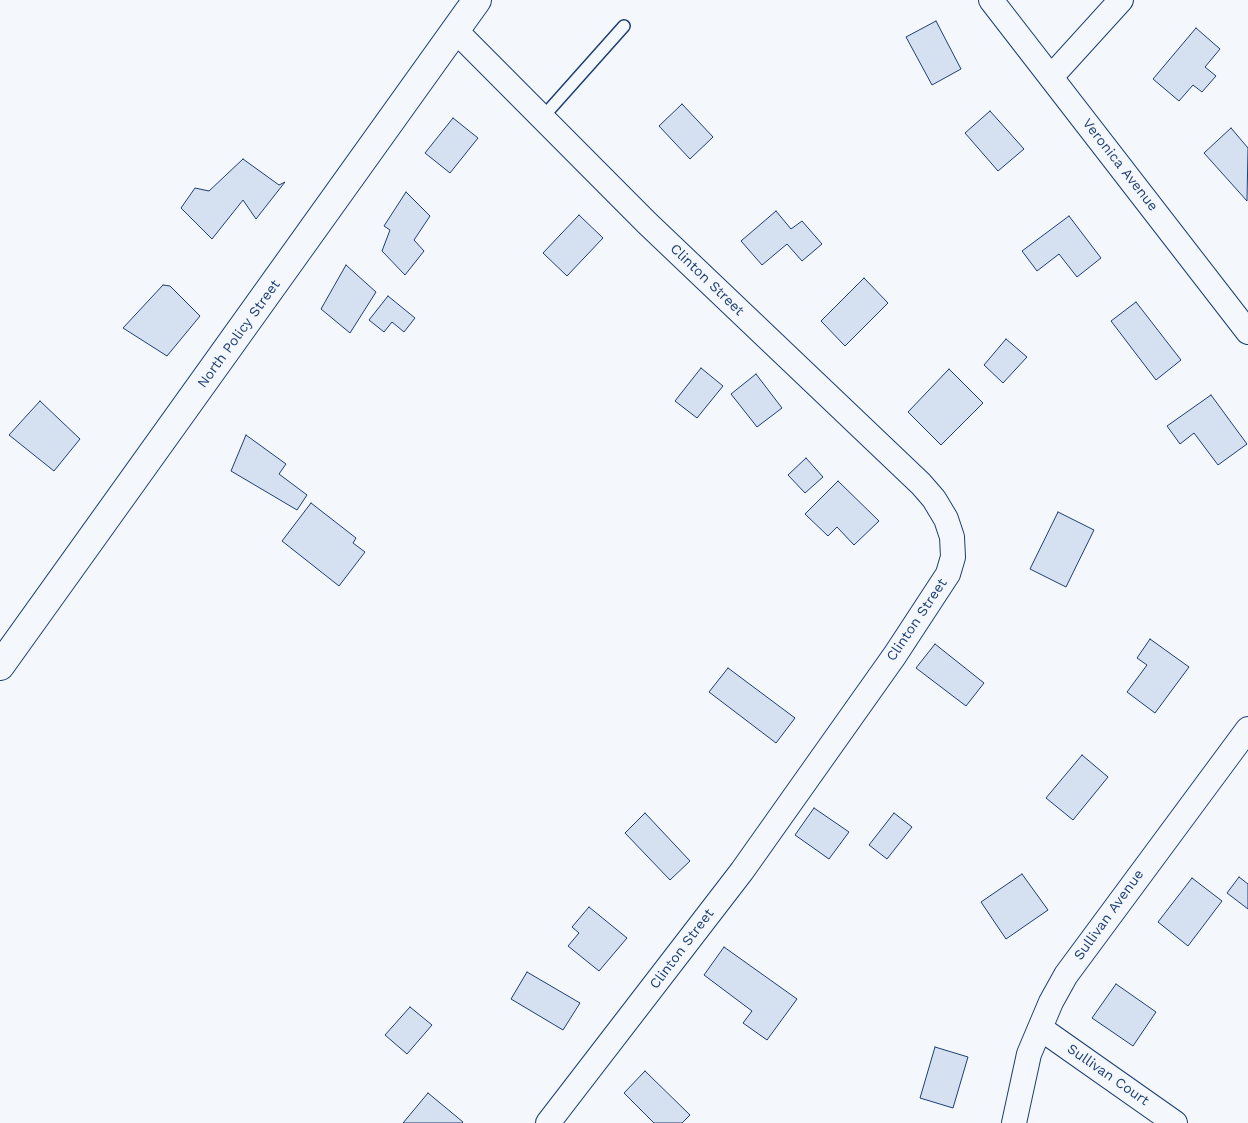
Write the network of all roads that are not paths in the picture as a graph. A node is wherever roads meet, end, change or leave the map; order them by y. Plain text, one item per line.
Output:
1 (478, 0) edge
2 (991, 0) edge
3 (1121, 0) edge
4 (624, 26) dead end
5 (456, 31) junction
6 (1051, 77) junction
7 (542, 118) junction
8 (1248, 332) edge
9 (0, 666) edge
10 (1248, 729) edge
11 (1040, 1028) junction
12 (548, 1123) edge
13 (1014, 1123) edge
14 (1175, 1123) edge

1 - 5 street, North Policy Street
2 - 6 street, Veronica Avenue
3 - 6 street
4 - 7 lane
5 - 7 street, Clinton Street
5 - 9 street, North Policy Street
6 - 8 street, Veronica Avenue
7 - 12 street, Clinton Street
10 - 11 street, Sullivan Avenue
11 - 13 street, Sullivan Avenue
11 - 14 street, Sullivan Court

